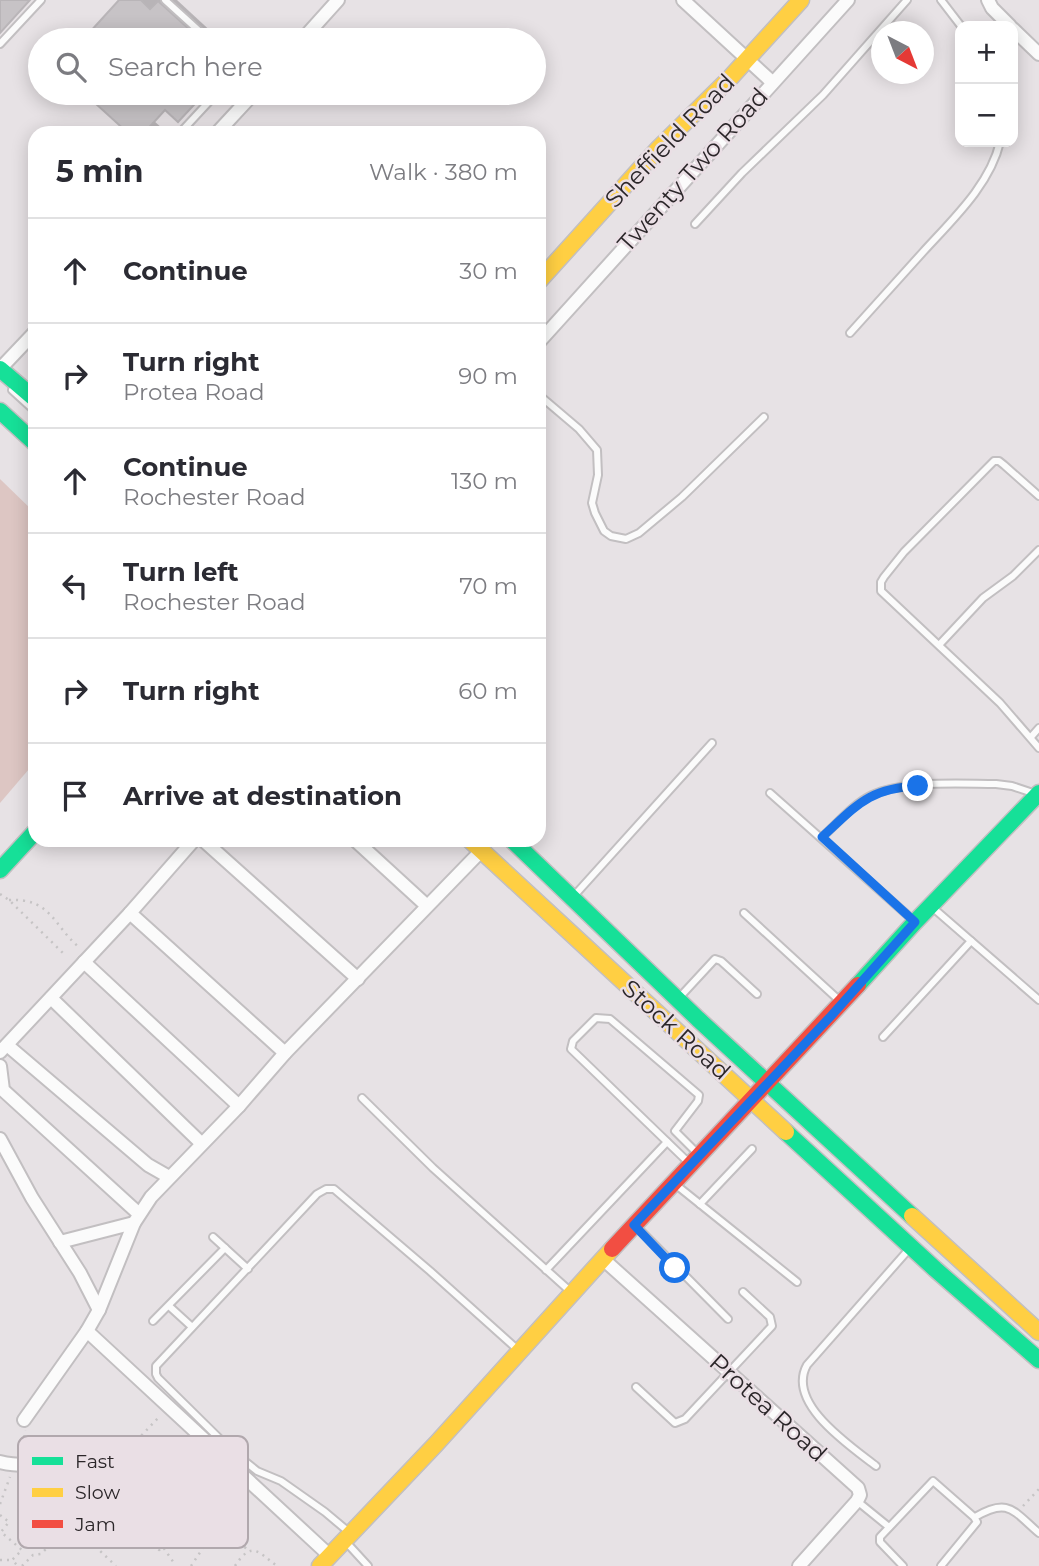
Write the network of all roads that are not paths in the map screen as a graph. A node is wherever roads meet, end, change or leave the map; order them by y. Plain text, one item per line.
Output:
1 (41, 0) edge
2 (165, 0) edge
3 (338, 0) edge
4 (683, 0) edge
5 (801, 0) edge
6 (848, 0) edge
7 (907, 0) edge
8 (941, 0) edge
9 (988, 0) edge
10 (957, 21) edge
11 (1006, 21) edge
12 (196, 28) edge
13 (313, 28) edge
14 (1018, 33) edge
15 (0, 44) edge
16 (1039, 54) edge
17 (748, 59) junction
18 (772, 82) junction
19 (206, 105) edge
20 (243, 105) edge
21 (186, 126) edge
22 (223, 126) edge
23 (999, 147) edge
24 (695, 224) dead end
25 (546, 273) edge
26 (850, 333) dead end
27 (546, 334) edge
28 (28, 339) edge
29 (0, 369) edge
30 (0, 380) edge
31 (28, 393) edge
32 (546, 401) edge
33 (28, 405) edge
34 (0, 411) edge
35 (764, 417) dead end
36 (28, 437) edge
37 (1039, 496) edge
38 (1039, 550) edge
39 (939, 645) junction
40 (1039, 728) edge
41 (1031, 737) junction
42 (712, 743) dead end
43 (1039, 748) edge
44 (770, 793) dead end
45 (1038, 794) edge
46 (822, 837) junction
47 (28, 839) edge
48 (188, 847) edge
49 (211, 847) edge
50 (363, 847) edge
51 (474, 847) edge
52 (478, 847) edge
53 (519, 847) edge
54 (0, 870) edge
55 (572, 899) junction
56 (427, 906) junction
57 (930, 906) junction
58 (130, 913) junction
59 (744, 913) dead end
60 (915, 922) junction
61 (971, 941) junction
62 (87, 959) junction
63 (358, 979) junction
64 (757, 994) dead end
65 (51, 998) junction
66 (677, 999) junction
67 (1039, 1000) edge
68 (843, 1003) junction
69 (883, 1037) dead end
70 (4, 1049) edge
71 (285, 1053) junction
72 (0, 1066) edge
73 (768, 1083) junction
74 (2, 1091) edge
75 (362, 1098) dead end
76 (752, 1100) junction
77 (239, 1106) junction
78 (0, 1139) edge
79 (667, 1142) junction
80 (201, 1143) junction
81 (752, 1149) dead end
82 (695, 1160) junction
83 (169, 1177) junction
84 (674, 1183) junction
85 (700, 1204) junction
86 (136, 1218) junction
87 (634, 1225) junction
88 (212, 1237) dead end
89 (60, 1242) junction
90 (911, 1247) junction
91 (225, 1248) junction
92 (603, 1259) junction
93 (247, 1269) junction
94 (546, 1270) junction
95 (797, 1282) dead end
96 (743, 1292) dead end
97 (572, 1293) junction
98 (169, 1306) junction
99 (99, 1310) junction
100 (728, 1319) dead end
101 (153, 1321) dead end
102 (192, 1327) junction
103 (87, 1331) junction
104 (1039, 1331) edge
105 (1024, 1348) junction
106 (520, 1352) junction
107 (1039, 1360) edge
108 (728, 1373) junction
109 (636, 1387) dead end
110 (24, 1420) road end
111 (202, 1436) edge
112 (217, 1436) edge
113 (248, 1464) edge
114 (876, 1466) dead end
115 (248, 1482) edge
116 (857, 1501) junction
117 (975, 1517) junction
118 (889, 1527) junction
119 (1039, 1533) edge
120 (348, 1537) junction
121 (325, 1561) edge
122 (368, 1566) edge
123 (799, 1566) edge
124 (902, 1566) edge
125 (941, 1566) edge

1 - 15 lane
2 - 12 lane
3 - 13 street
4 - 17 street
5 - 17 main road, Sheffield Road
6 - 18 street, Twenty Two Road
7 - 24 lane
8 - 10 lane
9 - 11 street
14 - 16 street
17 - 18 street
17 - 25 main road, Sheffield Road
18 - 27 street, Twenty Two Road
19 - 21 lane
20 - 22 street
23 - 26 lane
28 - 29 street
29 - 31 main road
30 - 33 lane
32 - 35 lane
34 - 36 main road
37 - 39 lane
38 - 39 lane
39 - 41 lane
40 - 41 lane
41 - 43 lane
42 - 55 lane
44 - 46 lane
45 - 46 lane
45 - 57 main road
46 - 60 lane
47 - 54 main road
48 - 58 street
49 - 63 street
50 - 56 street
51 - 56 street
52 - 76 main road, Stock Road
53 - 55 main road, Stock Road
55 - 66 main road, Stock Road
56 - 63 street
57 - 60 main road
57 - 61 lane
58 - 62 street
58 - 71 street
59 - 68 lane
60 - 68 main road
61 - 67 lane
61 - 69 lane
62 - 65 street
62 - 77 street
63 - 71 street
64 - 66 lane
65 - 70 street
65 - 80 street
66 - 73 main road, Stock Road
68 - 73 main road
70 - 83 street
71 - 77 street
72 - 74 street
73 - 76 main road
73 - 104 main road, Stock Road
74 - 86 street
75 - 94 lane
76 - 82 main road
76 - 90 main road, Stock Road
77 - 80 street
78 - 89 street
79 - 82 lane
79 - 82 lane
79 - 94 lane
80 - 83 street
81 - 85 lane
82 - 84 main road
83 - 86 street
84 - 85 lane
84 - 87 main road
85 - 95 lane
86 - 89 street
86 - 99 street
87 - 92 main road
87 - 100 lane
88 - 91 lane
89 - 99 street
90 - 105 main road, Stock Road
90 - 114 lane
91 - 93 lane
91 - 98 lane
92 - 97 main road
92 - 108 street, Protea Road
93 - 102 lane
93 - 106 lane
94 - 97 lane
96 - 108 lane
97 - 106 main road
98 - 101 lane
98 - 102 lane
99 - 103 street
102 - 112 lane
103 - 110 street
103 - 111 street
104 - 105 street
105 - 107 main road, Stock Road
106 - 120 main road
108 - 109 lane
108 - 116 street, Protea Road
113 - 120 lane
115 - 121 street
116 - 118 lane
116 - 123 street
117 - 118 lane
117 - 119 lane
117 - 125 lane
118 - 124 lane
120 - 121 main road
120 - 122 lane

